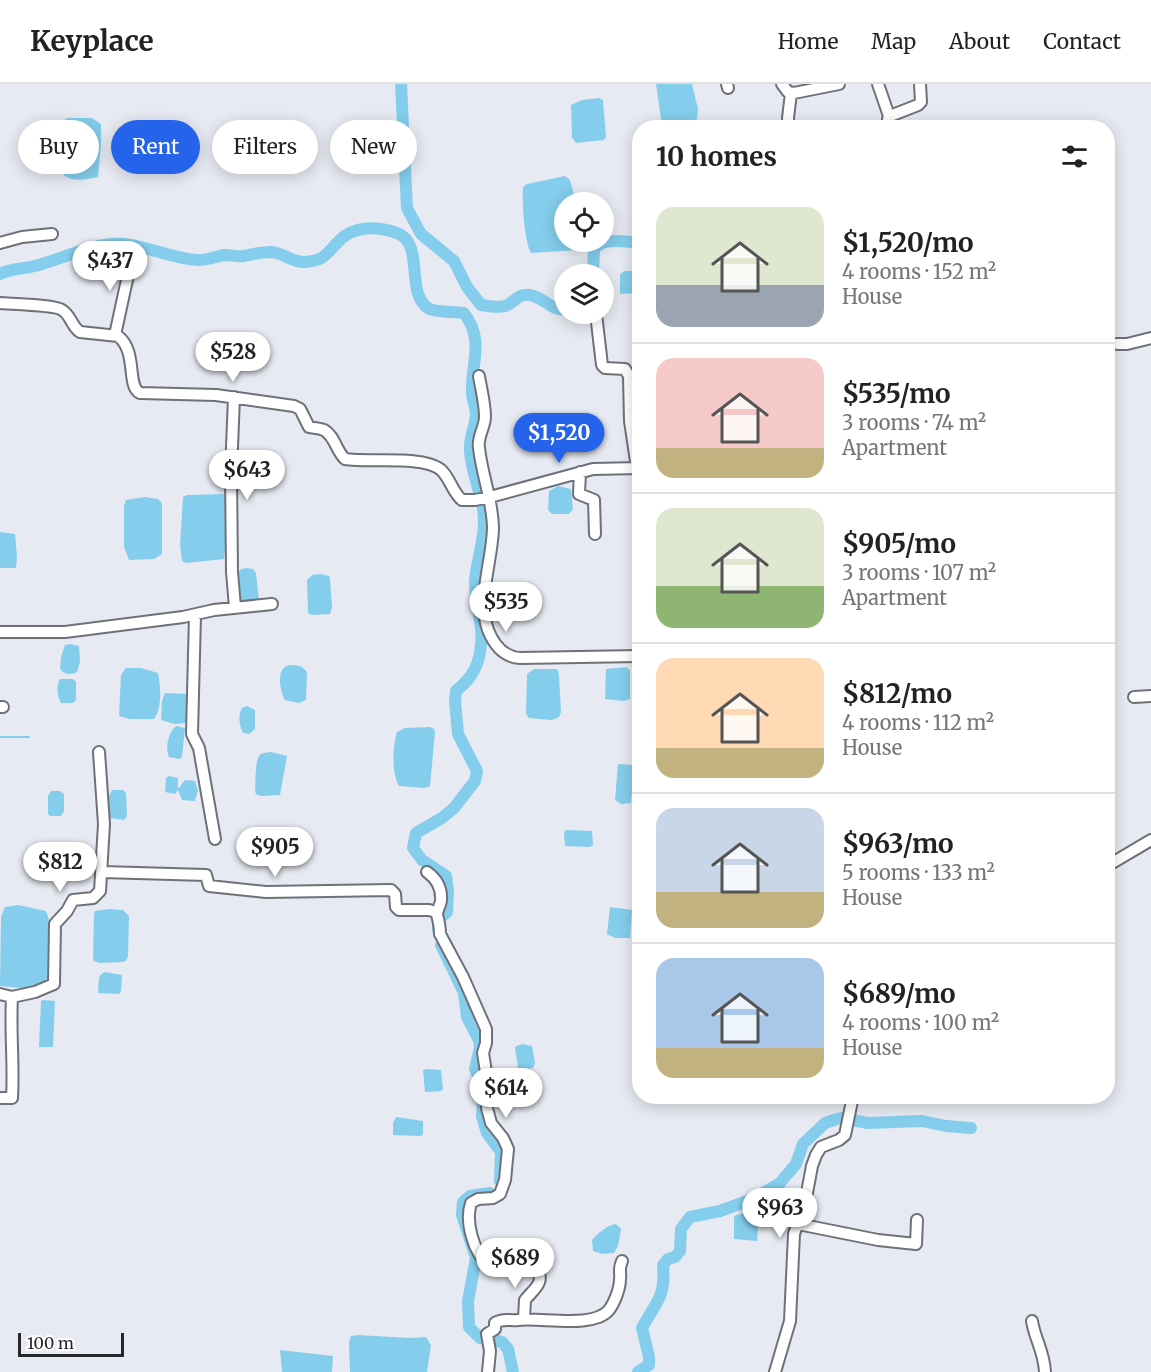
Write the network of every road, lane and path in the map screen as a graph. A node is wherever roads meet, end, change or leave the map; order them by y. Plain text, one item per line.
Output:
1 (782, 84) edge
2 (839, 84) edge
3 (878, 84) edge
4 (920, 84) edge
5 (791, 93) junction
6 (788, 120) edge
7 (888, 120) edge
8 (892, 120) edge
9 (52, 234) dead end
10 (0, 243) edge
11 (133, 260) dead end
12 (0, 303) edge
13 (597, 324) edge
14 (116, 335) junction
15 (1151, 338) edge
16 (1118, 344) dead end
17 (479, 376) dead end
18 (234, 397) junction
19 (632, 434) edge
20 (632, 468) edge
21 (580, 472) junction
22 (484, 498) junction
23 (595, 534) dead end
24 (272, 604) dead end
25 (235, 607) junction
26 (195, 615) junction
27 (0, 632) edge
28 (632, 656) edge
29 (1151, 696) edge
30 (1134, 697) dead end
31 (99, 752) dead end
32 (215, 839) dead end
33 (1151, 840) edge
34 (1115, 861) edge
35 (431, 871) dead end
36 (102, 872) junction
37 (436, 912) junction
38 (0, 994) edge
39 (12, 997) junction
40 (0, 1098) edge
41 (851, 1104) edge
42 (917, 1220) dead end
43 (798, 1224) junction
44 (622, 1261) dead end
45 (524, 1318) junction
46 (1032, 1321) dead end
47 (488, 1372) edge
48 (776, 1372) edge
49 (1045, 1372) edge

1 - 5 street
2 - 5 street
3 - 7 street
4 - 8 street
5 - 6 street
9 - 10 street
11 - 14 street
12 - 14 street
13 - 19 street
14 - 18 street
15 - 16 street
17 - 22 street
18 - 22 street
18 - 25 street
20 - 21 street
21 - 22 street
21 - 23 street
22 - 28 street
24 - 25 street
25 - 26 street
26 - 27 street
26 - 32 street
29 - 30 street
31 - 36 street
33 - 34 street
35 - 37 street
36 - 37 street
36 - 39 street
37 - 45 street
38 - 39 street
39 - 40 street
41 - 43 street
42 - 43 street
43 - 48 street
44 - 45 street
45 - 47 street
46 - 49 street

